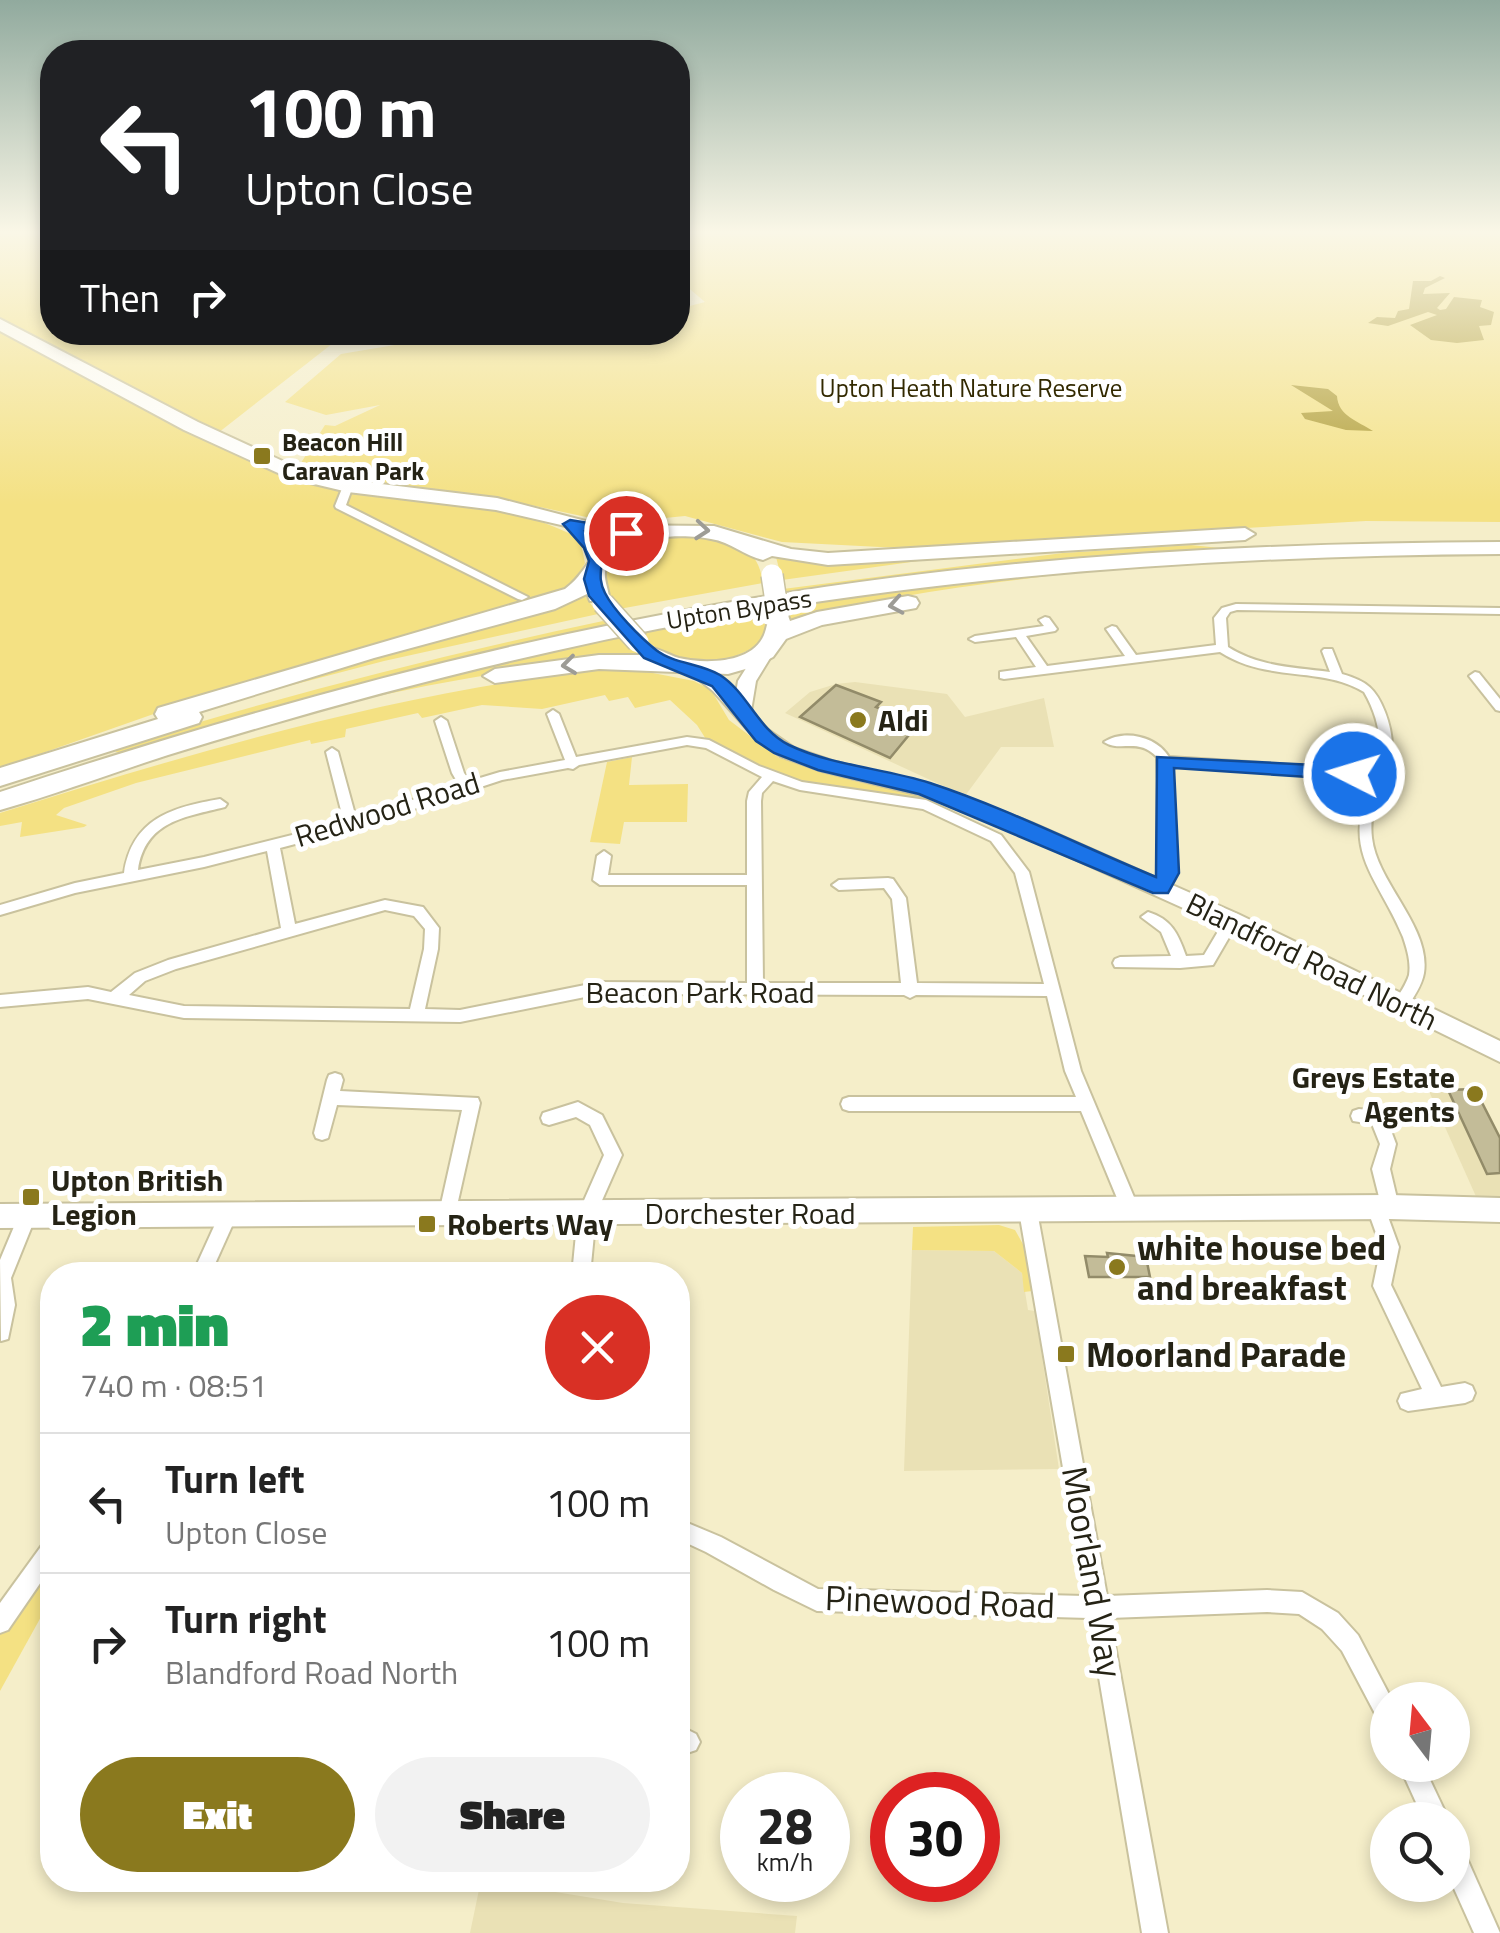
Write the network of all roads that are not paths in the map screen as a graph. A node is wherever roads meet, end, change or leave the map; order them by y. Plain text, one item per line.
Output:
1 (0, 324) edge
2 (348, 486) junction
3 (570, 524) junction
4 (651, 532) junction
5 (1500, 532) edge
6 (1306, 543) junction
7 (751, 544) junction
8 (1500, 548) edge
9 (595, 570) junction
10 (522, 597) dead end
11 (1500, 611) edge
12 (1045, 620) dead end
13 (1112, 629) dead end
14 (774, 633) junction
15 (1020, 633) junction
16 (974, 638) dead end
17 (1222, 648) junction
18 (1328, 651) dead end
19 (1134, 660) junction
20 (666, 663) junction
21 (692, 668) junction
22 (1044, 670) junction
23 (1004, 676) dead end
24 (1474, 676) dead end
25 (1338, 678) junction
26 (1500, 707) edge
27 (744, 710) junction
28 (553, 714) dead end
29 (441, 721) dead end
30 (1110, 742) dead end
31 (332, 752) dead end
32 (1164, 761) junction
33 (573, 765) junction
34 (770, 776) junction
35 (0, 777) edge
36 (1378, 782) junction
37 (467, 788) junction
38 (0, 802) edge
39 (220, 804) dead end
40 (351, 825) junction
41 (272, 843) junction
42 (604, 856) dead end
43 (130, 877) junction
44 (754, 880) junction
45 (839, 884) dead end
46 (1161, 888) junction
47 (0, 910) edge
48 (1148, 917) dead end
49 (1231, 922) junction
50 (289, 930) junction
51 (1180, 962) junction
52 (1120, 963) dead end
53 (754, 990) junction
54 (1053, 990) junction
55 (910, 992) junction
56 (114, 998) junction
57 (0, 1001) edge
58 (1402, 1003) junction
59 (416, 1014) junction
60 (1500, 1052) edge
61 (848, 1104) dead end
62 (1087, 1104) junction
63 (1359, 1116) dead end
64 (548, 1118) dead end
65 (322, 1133) dead end
66 (1383, 1208) junction
67 (1130, 1209) junction
68 (1500, 1210) edge
69 (1028, 1211) junction
70 (448, 1213) junction
71 (588, 1214) junction
72 (228, 1215) junction
73 (14, 1216) edge
74 (207, 1262) edge
75 (582, 1262) edge
76 (1, 1332) edge
77 (1466, 1393) dead end
78 (1435, 1395) junction
79 (1408, 1401) dead end
80 (690, 1534) edge
81 (40, 1565) edge
82 (1100, 1607) junction
83 (0, 1622) edge
84 (1371, 1682) edge
85 (1470, 1895) edge
86 (1155, 1933) edge
87 (1487, 1933) edge

1 - 2 highway
2 - 3 highway
2 - 10 street
3 - 4 highway
3 - 9 highway
4 -> 7 highway
4 - 9 highway
5 - 6 highway, Upton Bypass
6 - 7 highway
6 - 8 highway, Upton Bypass
6 -> 14 highway
6 - 35 highway, Upton Bypass
6 - 38 highway, Upton Bypass
7 - 14 highway, bridge
9 - 20 highway, bridge
9 - 35 highway
11 - 17 street
12 - 15 street
13 - 19 street
14 - 21 highway
14 - 27 main road
15 - 16 street
15 - 22 street
17 - 19 street
17 - 25 street
18 - 25 street
19 - 22 street
20 - 21 highway
20 -> 38 highway
21 - 27 main road, Blandford Road North
22 - 23 street
24 - 26 street
25 - 36 street
27 - 46 main road, Blandford Road North
28 - 33 street
29 - 37 street
30 - 32 street
31 - 40 street
32 - 36 street
32 - 46 street
33 - 34 street, Redwood Road
33 - 37 street, Redwood Road
34 - 44 street
34 - 54 street, Redwood Road
36 - 58 street
37 - 40 street, Redwood Road
39 - 43 street
40 - 41 street, Redwood Road
41 - 43 street, Redwood Road
41 - 50 street
42 - 44 street
43 - 47 street, Redwood Road
44 - 53 street
45 - 55 street
46 - 49 main road, Blandford Road North
48 - 51 street
49 - 51 street
49 - 58 main road, Blandford Road North
50 - 56 street
50 - 59 street
51 - 52 street
53 - 55 street, Beacon Park Road
53 - 59 street, Beacon Park Road
54 - 55 street, Beacon Park Road
54 - 62 street
56 - 57 street, Beacon Park Road
56 - 59 street, Beacon Park Road
58 - 60 main road, Blandford Road North
61 - 62 street
62 - 67 street
63 - 66 street
64 - 71 street
65 - 70 street
66 - 67 main road, Dorchester Road
66 - 68 main road, Dorchester Road
66 - 78 street
67 - 69 main road, Dorchester Road
69 - 71 main road, Dorchester Road
69 - 82 street, Moorland Way
70 - 71 main road, Dorchester Road
70 - 72 main road, Dorchester Road
71 - 75 street
72 - 73 main road, Dorchester Road
72 - 74 street
73 - 76 street
77 - 78 street
78 - 79 street
80 - 82 street, Pinewood Road
81 - 83 street
82 - 84 street, Pinewood Road
82 - 86 street, Moorland Way
85 - 87 street

